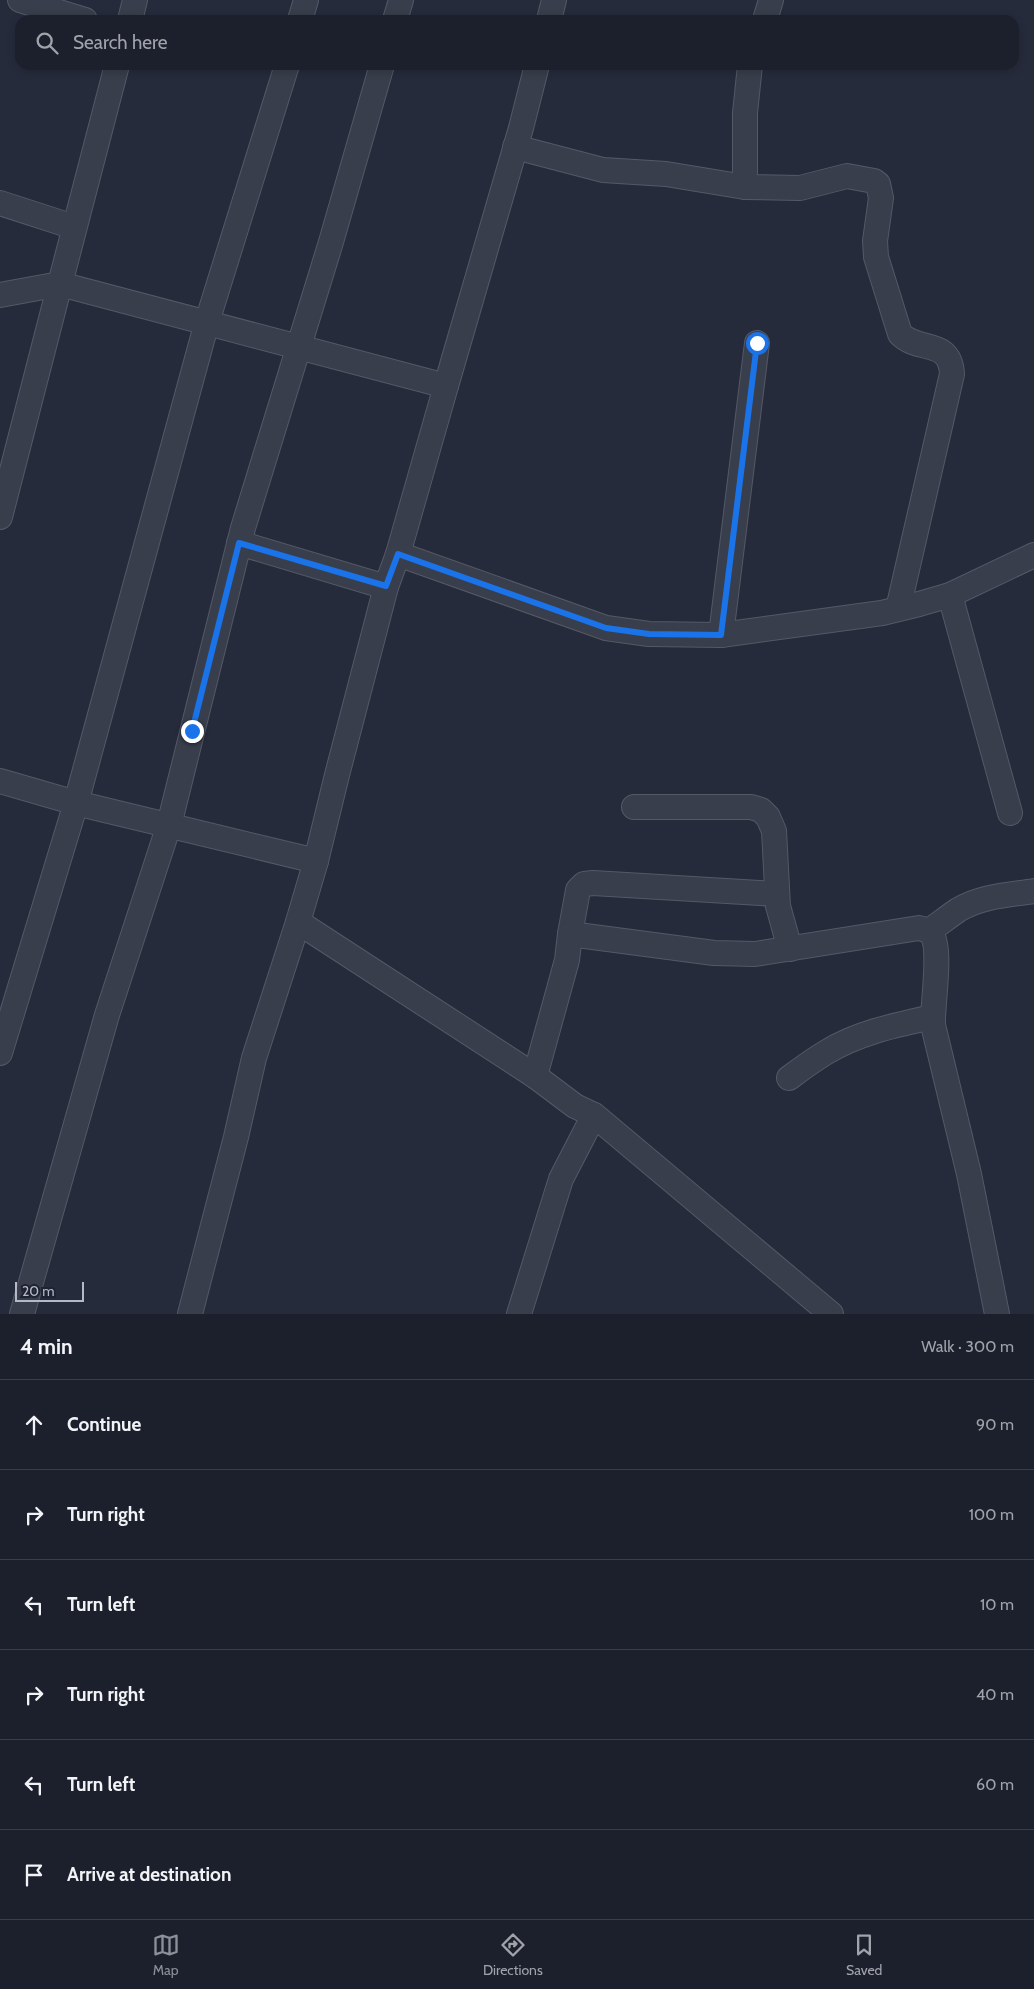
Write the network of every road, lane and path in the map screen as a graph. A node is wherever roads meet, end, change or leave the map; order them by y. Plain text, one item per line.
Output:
1 (20, 0) edge
2 (135, 0) edge
3 (306, 0) edge
4 (401, 0) edge
5 (554, 0) edge
6 (771, 0) edge
7 (69, 15) edge
8 (131, 15) edge
9 (302, 15) edge
10 (396, 15) edge
11 (550, 15) edge
12 (766, 15) edge
13 (116, 70) edge
14 (285, 70) edge
15 (381, 70) edge
16 (536, 70) edge
17 (749, 70) edge
18 (516, 147) junction
19 (745, 187) junction
20 (0, 203) edge
21 (74, 227) junction
22 (60, 284) junction
23 (0, 295) edge
24 (207, 322) junction
25 (757, 343) dead end
26 (300, 347) junction
27 (446, 386) junction
28 (0, 517) edge
29 (239, 543) junction
30 (398, 554) junction
31 (1034, 555) edge
32 (386, 586) junction
33 (950, 595) junction
34 (898, 610) junction
35 (721, 635) junction
36 (0, 781) edge
37 (76, 803) junction
38 (634, 807) dead end
39 (1010, 813) dead end
40 (169, 825) junction
41 (316, 861) junction
42 (1034, 891) edge
43 (777, 894) junction
44 (298, 922) junction
45 (929, 931) junction
46 (570, 934) junction
47 (790, 949) junction
48 (932, 1017) junction
49 (0, 1054) edge
50 (535, 1076) junction
51 (789, 1078) dead end
52 (594, 1115) junction
53 (22, 1314) edge
54 (190, 1314) edge
55 (519, 1314) edge
56 (831, 1314) edge
57 (997, 1314) edge

1 - 7 street
2 - 8 street
3 - 9 street
4 - 10 street
5 - 11 street
6 - 12 street
13 - 21 street
14 - 24 street
15 - 26 street
16 - 18 street
17 - 19 street
18 - 19 street
18 - 27 street
19 - 34 street
20 - 21 street
21 - 22 street
22 - 23 street
22 - 24 street
22 - 28 street
24 - 26 street
24 - 37 street
25 - 35 street
26 - 27 street
26 - 29 street
27 - 30 street
29 - 32 street
29 - 40 street
30 - 32 street
30 - 35 street
31 - 33 street
32 - 41 street
33 - 34 street
33 - 39 street
34 - 35 street
36 - 37 street
37 - 40 street
37 - 49 street
38 - 43 street
40 - 41 street
40 - 53 street
41 - 44 street
42 - 45 street
43 - 46 street
43 - 47 street
44 - 50 street
44 - 54 street
45 - 47 street
45 - 48 street
46 - 47 street
46 - 50 street
48 - 51 street
48 - 57 street
50 - 52 street
52 - 55 street
52 - 56 street

